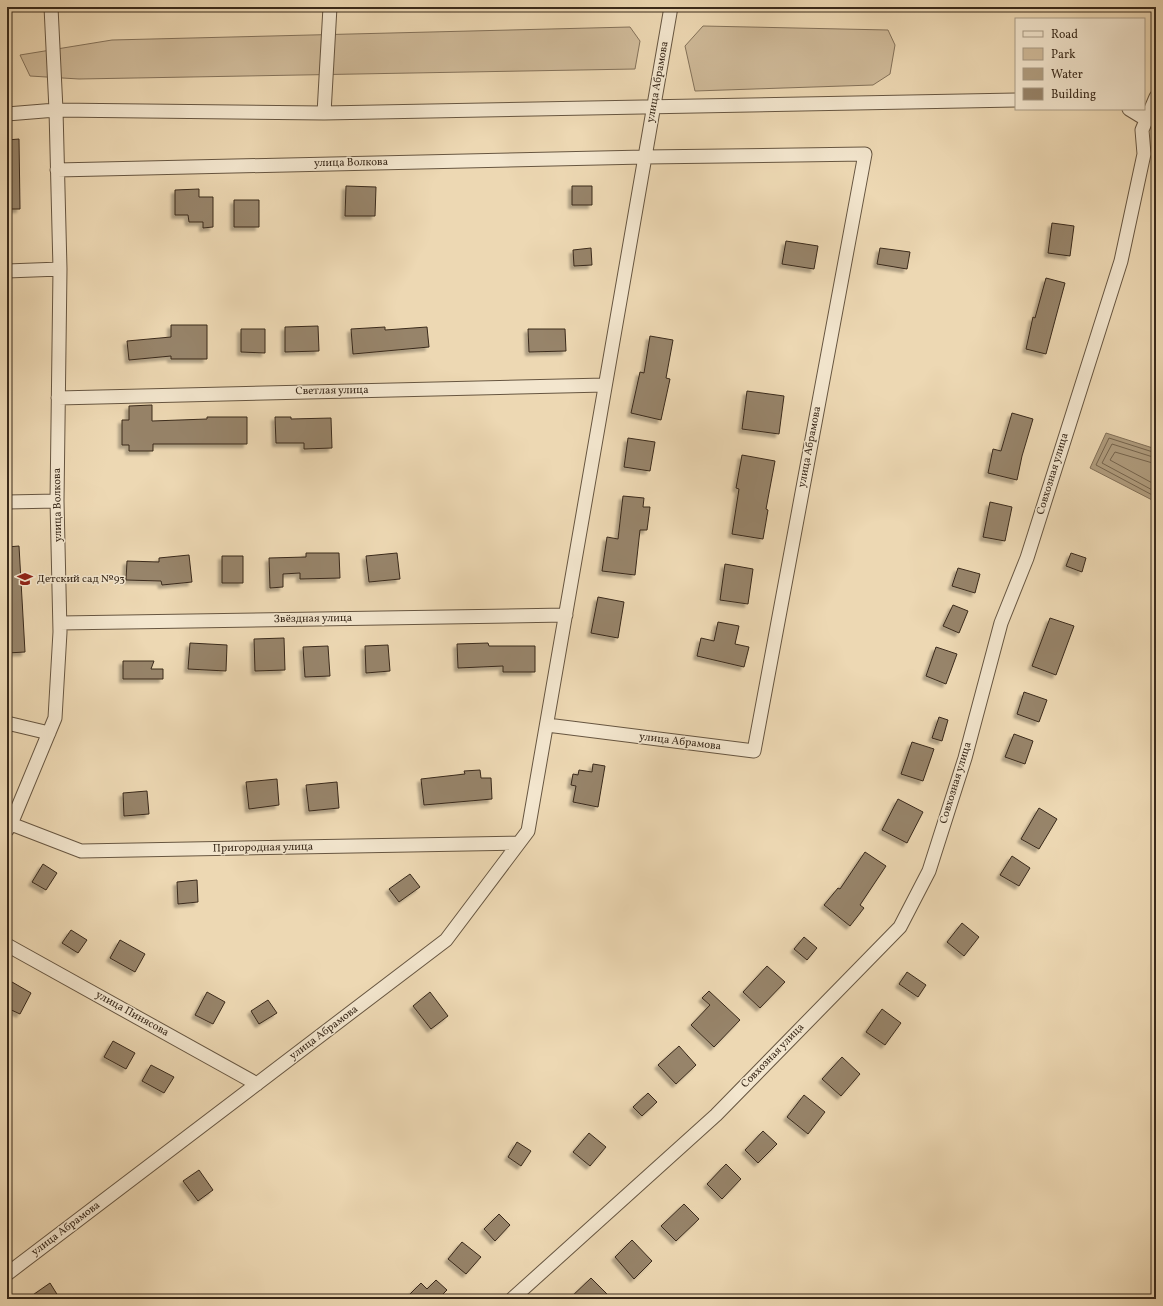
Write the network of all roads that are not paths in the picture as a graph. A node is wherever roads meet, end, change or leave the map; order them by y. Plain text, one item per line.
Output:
1 (51, 7) edge
2 (330, 7) edge
3 (671, 7) edge
4 (1156, 96) edge
5 (1015, 100) edge
6 (654, 108) junction
7 (56, 110) junction
8 (1132, 110) edge
9 (324, 113) junction
10 (7, 114) edge
11 (1147, 120) junction
12 (645, 157) junction
13 (57, 170) junction
14 (60, 269) junction
15 (7, 271) edge
16 (606, 385) junction
17 (58, 398) junction
18 (57, 500) junction
19 (7, 502) edge
20 (566, 615) junction
21 (60, 624) junction
22 (7, 723) edge
23 (547, 725) junction
24 (49, 733) junction
25 (9, 827) edge
26 (519, 843) junction
27 (7, 945) edge
28 (257, 1084) junction
29 (7, 1274) edge
30 (512, 1299) edge

1 - 7 street, улица Волкова
2 - 9 street
3 - 6 street, улица Абрамова
4 - 11 street, Совхозная улица
5 - 6 street
6 - 9 street
6 - 12 street, улица Абрамова
7 - 9 street
7 - 10 street
7 - 13 street, улица Волкова
8 - 11 street
11 - 30 street, Совхозная улица
12 - 13 street, улица Волкова
12 - 16 street, улица Абрамова
12 - 23 street, улица Абрамова
13 - 14 street, улица Волкова
14 - 15 street
14 - 17 street, улица Волкова
16 - 17 street, Светлая улица
16 - 20 street, улица Абрамова
17 - 18 street, улица Волкова
18 - 19 street
18 - 21 street, улица Волкова
20 - 21 street, Звёздная улица
20 - 23 street, улица Абрамова
21 - 24 street, улица Волкова
22 - 24 street
23 - 26 street, улица Абрамова
24 - 25 street, улица Волкова
25 - 26 street, Пригородная улица
26 - 28 street, улица Абрамова
27 - 28 street, улица Пинясова
28 - 29 street, улица Абрамова

